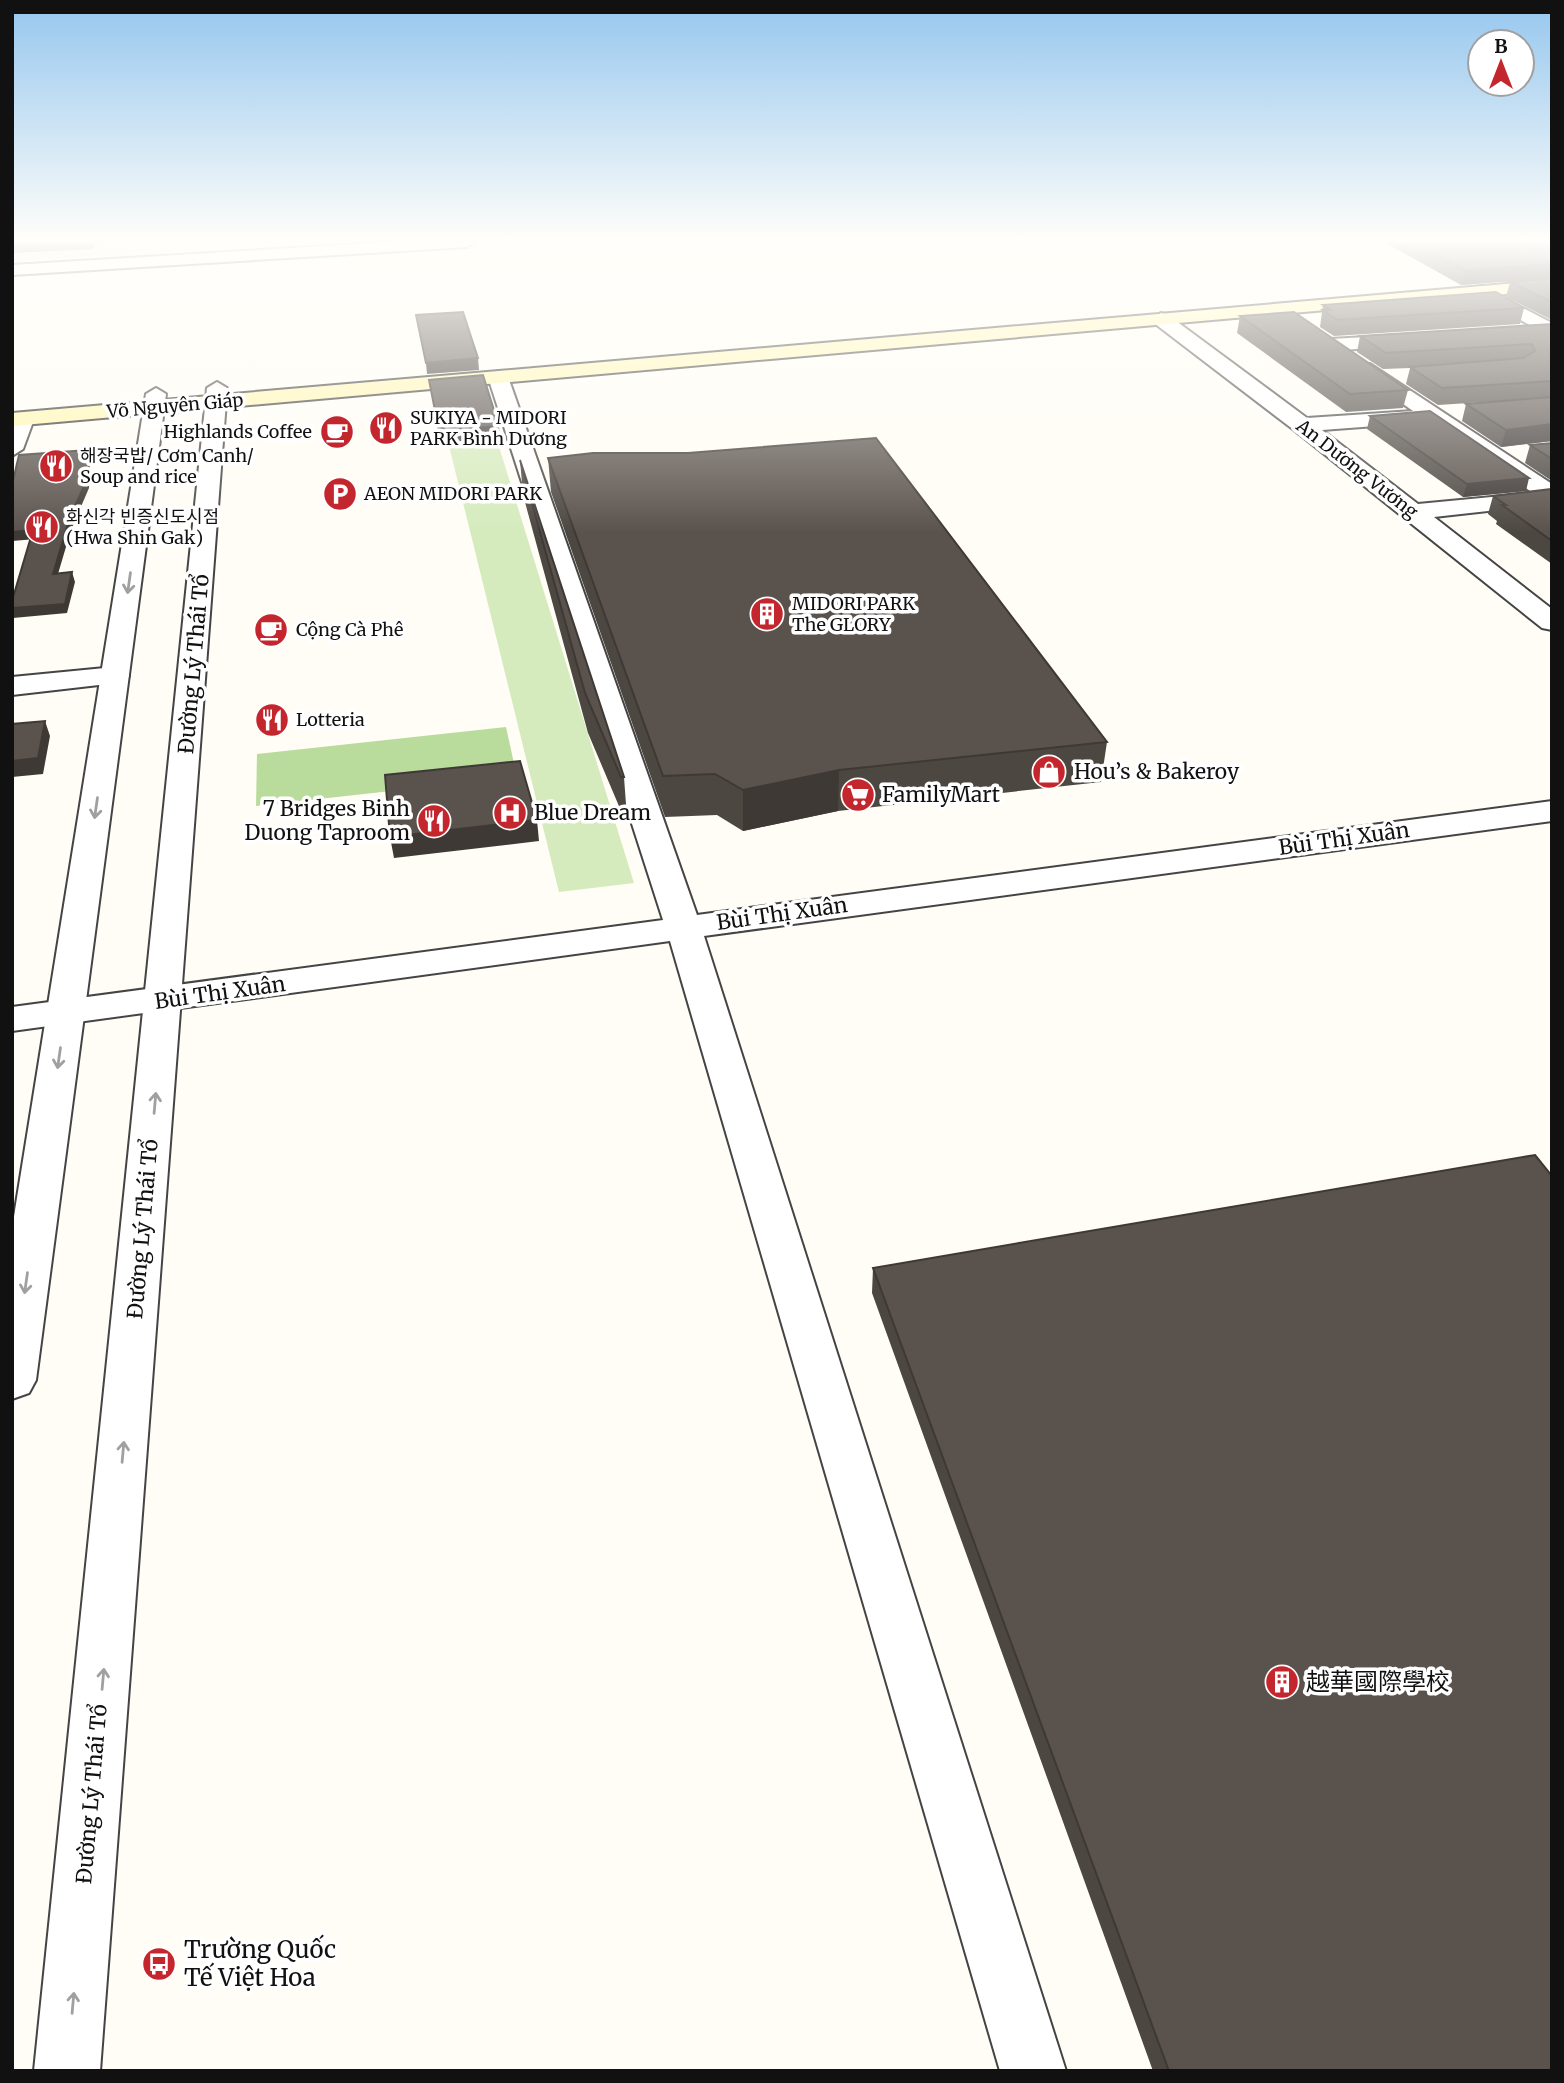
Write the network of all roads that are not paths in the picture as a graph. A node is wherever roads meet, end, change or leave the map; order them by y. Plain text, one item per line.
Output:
1 (828, 339) edge
2 (930, 339) edge
3 (1188, 339) edge
4 (1321, 339) edge
5 (1424, 339) edge
6 (1330, 345) junction
7 (1416, 374) edge
8 (498, 377) junction
9 (1378, 378) junction
10 (217, 395) junction
11 (155, 401) junction
12 (1464, 414) edge
13 (16, 415) edge
14 (1439, 416) junction
15 (1302, 425) junction
16 (12, 449) edge
17 (1524, 454) edge
18 (1496, 457) junction
19 (1552, 496) edge
20 (1412, 512) junction
21 (1552, 622) edge
22 (115, 676) junction
23 (12, 686) edge
24 (1552, 811) edge
25 (683, 927) junction
26 (164, 1001) junction
27 (66, 1012) junction
28 (12, 1019) edge
29 (12, 1380) edge
30 (67, 2071) edge
31 (1032, 2071) edge

1 - 10 main road, Võ Nguyên Giáp
2 - 8 main road, Võ Nguyên Giáp
3 - 15 street, An Dương Vương
4 - 6 street
5 - 6 street
6 - 9 street
7 - 9 street
8 - 10 main road, Võ Nguyên Giáp
8 - 25 street
9 - 14 street
10 - 11 main road, Võ Nguyên Giáp
10 - 26 street, Đường Lý Thái Tổ
11 - 13 main road, Võ Nguyên Giáp
11 -> 22 street
12 - 14 street
13 - 16 street
14 - 15 street
14 - 18 street
15 - 20 street, An Dương Vương
17 - 18 street
18 - 19 street
19 - 20 street
20 - 21 street, An Dương Vương
22 - 23 street
22 -> 27 street
24 - 25 street, Bùi Thị Xuân
25 - 26 street, Bùi Thị Xuân
25 - 31 street
26 - 27 street, Bùi Thị Xuân
30 -> 26 street, Đường Lý Thái Tổ
27 - 28 street, Bùi Thị Xuân
27 -> 29 street

